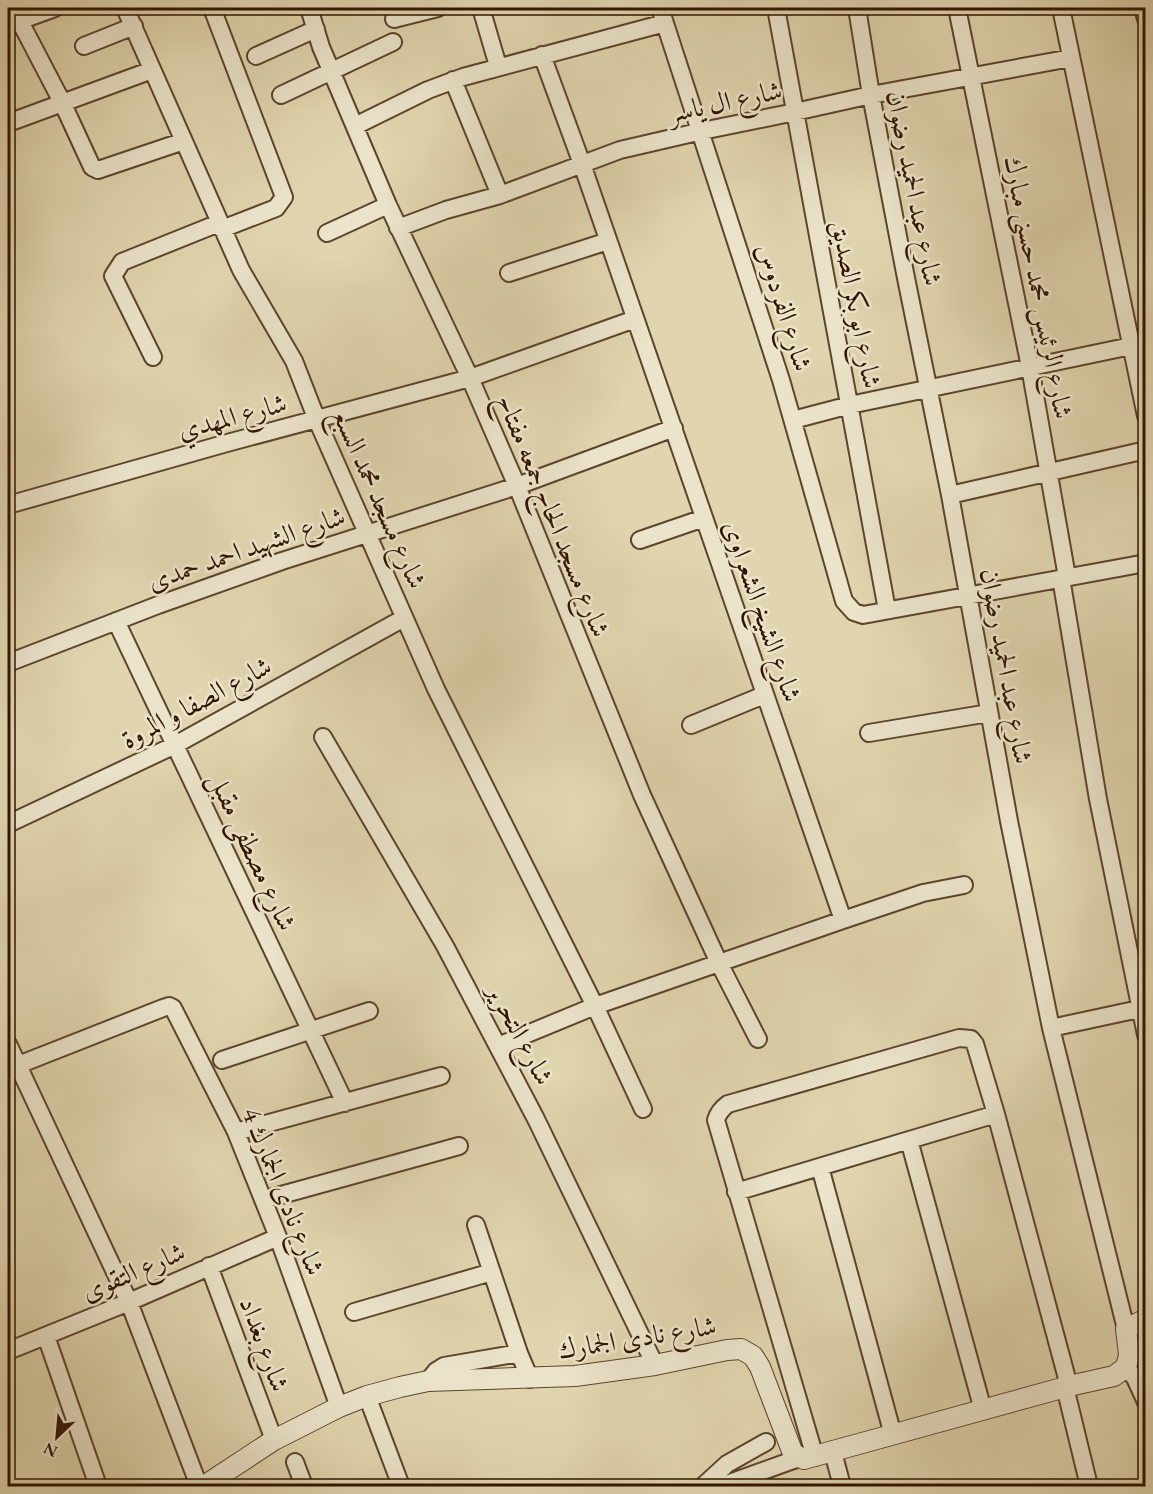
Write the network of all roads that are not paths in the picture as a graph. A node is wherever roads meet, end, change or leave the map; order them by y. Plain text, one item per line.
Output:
1 (56, 8) edge
2 (125, 8) edge
3 (212, 8) edge
4 (309, 8) edge
5 (438, 8) edge
6 (481, 8) edge
7 (776, 8) edge
8 (857, 8) edge
9 (957, 8) edge
10 (1061, 8) edge
11 (1143, 8) edge
12 (663, 15) edge
13 (13, 18) edge
14 (394, 19) dead end
15 (1146, 19) edge
16 (134, 26) junction
17 (316, 29) junction
18 (393, 42) dead end
19 (84, 46) dead end
20 (542, 55) junction
21 (256, 56) dead end
22 (1071, 58) junction
23 (498, 66) junction
24 (152, 70) junction
25 (332, 71) junction
26 (970, 76) junction
27 (453, 80) junction
28 (281, 95) dead end
29 (871, 95) junction
30 (62, 102) junction
31 (795, 112) junction
32 (8, 123) edge
33 (355, 126) junction
34 (702, 130) junction
35 (184, 141) junction
36 (582, 164) junction
37 (500, 195) junction
38 (388, 205) junction
39 (220, 226) junction
40 (398, 228) junction
41 (327, 232) dead end
42 (608, 241) junction
43 (509, 273) dead end
44 (635, 319) junction
45 (1131, 346) junction
46 (153, 357) dead end
47 (1030, 367) junction
48 (470, 378) junction
49 (930, 388) junction
50 (850, 405) junction
51 (1146, 416) edge
52 (317, 420) junction
53 (793, 420) junction
54 (674, 428) junction
55 (1146, 450) edge
56 (1048, 471) junction
57 (517, 486) junction
58 (950, 495) junction
59 (8, 505) edge
60 (704, 518) junction
61 (366, 533) junction
62 (640, 540) dead end
63 (1146, 564) edge
64 (1064, 578) junction
65 (968, 595) junction
66 (887, 610) junction
67 (404, 618) junction
68 (116, 621) junction
69 (8, 663) edge
70 (764, 695) junction
71 (989, 713) junction
72 (691, 725) dead end
73 (869, 733) dead end
74 (323, 737) dead end
75 (175, 745) junction
76 (8, 824) edge
77 (964, 885) dead end
78 (843, 920) junction
79 (719, 963) junction
80 (595, 1006) junction
81 (369, 1011) dead end
82 (1143, 1022) edge
83 (1051, 1028) junction
84 (310, 1031) junction
85 (758, 1039) dead end
86 (8, 1044) edge
87 (498, 1046) junction
88 (222, 1060) dead end
89 (13, 1067) edge
90 (441, 1076) dead end
91 (345, 1103) junction
92 (643, 1109) dead end
93 (996, 1114) junction
94 (236, 1132) junction
95 (909, 1140) junction
96 (459, 1146) dead end
97 (820, 1167) junction
98 (736, 1192) junction
99 (263, 1200) junction
100 (476, 1225) dead end
101 (278, 1237) junction
102 (209, 1266) junction
103 (492, 1272) junction
104 (129, 1302) junction
105 (354, 1312) dead end
106 (1146, 1319) edge
107 (1126, 1329) junction
108 (46, 1336) junction
109 (8, 1351) edge
110 (519, 1353) junction
111 (656, 1365) junction
112 (1126, 1367) junction
113 (530, 1379) junction
114 (428, 1382) junction
115 (1067, 1386) junction
116 (367, 1396) junction
117 (1146, 1402) edge
118 (339, 1407) junction
119 (983, 1410) junction
120 (893, 1435) junction
121 (274, 1440) junction
122 (766, 1442) dead end
123 (816, 1455) junction
124 (295, 1462) dead end
125 (98, 1486) edge
126 (199, 1486) edge
127 (204, 1486) edge
128 (304, 1486) edge
129 (401, 1486) edge
130 (703, 1486) edge
131 (721, 1486) edge
132 (842, 1486) edge
133 (1089, 1486) edge

1 - 13 street
2 - 16 street, شارع مسجد محمد السبع
3 - 39 street
4 - 17 street, شارع مسجد الحاج جمعه مفتاح
5 - 14 street
6 - 23 street
7 - 31 street, شارع ابو بكر الصديق
8 - 29 street, شارع عبد الحميد رضوان
9 - 26 street, شارع الرئيس محمد حسنى مبارك
10 - 22 street
11 - 15 street
12 - 20 street
12 - 34 street, شارع الفردوس
13 - 30 street
16 - 19 street
16 - 24 street, شارع مسجد محمد السبع
17 - 21 street
17 - 25 street, شارع مسجد الحاج جمعه مفتاح
18 - 25 street
20 - 23 street
20 - 36 street, شارع الشيخ الشعراوى
22 - 26 street, شارع ال ياسر
22 - 45 street
23 - 27 street
24 - 30 street
24 - 35 street, شارع مسجد محمد السبع
25 - 28 street
25 - 33 street, شارع مسجد الحاج جمعه مفتاح
26 - 29 street, شارع ال ياسر
26 - 47 street, شارع الرئيس محمد حسنى مبارك
27 - 33 street
27 - 37 street
29 - 31 street, شارع ال ياسر
29 - 49 street, شارع عبد الحميد رضوان
30 - 32 street
30 - 35 street
31 - 34 street, شارع ال ياسر
31 - 50 street, شارع ابو بكر الصديق
33 - 38 street, شارع مسجد الحاج جمعه مفتاح
34 - 36 street, شارع ال ياسر
34 - 53 street, شارع الفردوس
35 - 39 street, شارع مسجد محمد السبع
36 - 37 street, شارع ال ياسر
36 - 42 street, شارع الشيخ الشعراوى
37 - 40 street, شارع ال ياسر
38 - 40 street, شارع مسجد الحاج جمعه مفتاح
38 - 41 street
39 - 46 street
39 - 52 street, شارع مسجد محمد السبع
40 - 48 street, شارع مسجد الحاج جمعه مفتاح
42 - 43 street
42 - 44 street, شارع الشيخ الشعراوى
44 - 48 street
44 - 54 street, شارع الشيخ الشعراوى
45 - 47 street
45 - 51 street
47 - 49 street
47 - 56 street, شارع الرئيس محمد حسنى مبارك
48 - 52 street, شارع المهدي
48 - 57 street, شارع مسجد الحاج جمعه مفتاح
49 - 50 street
49 - 58 street, شارع عبد الحميد رضوان
50 - 53 street
50 - 66 street, شارع ابو بكر الصديق
52 - 59 street, شارع المهدي
52 - 61 street, شارع مسجد محمد السبع
53 - 66 street, شارع الفردوس
54 - 57 street, شارع الشهيد احمد حمدى
54 - 60 street, شارع الشيخ الشعراوى
55 - 56 street
56 - 58 street
56 - 64 street, شارع الرئيس محمد حسنى مبارك
57 - 61 street, شارع الشهيد احمد حمدى
57 - 79 street, شارع مسجد الحاج جمعه مفتاح
58 - 65 street, شارع عبد الحميد رضوان
60 - 62 street
60 - 70 street, شارع الشيخ الشعراوى
61 - 67 street, شارع مسجد محمد السبع
61 - 68 street, شارع الشهيد احمد حمدى
63 - 64 street
64 - 65 street
64 - 82 street, شارع الرئيس محمد حسنى مبارك
65 - 66 street
65 - 71 street, شارع عبد الحميد رضوان
67 - 75 street, شارع الصفا و المروة
67 - 80 street, شارع مسجد محمد السبع
68 - 69 street, شارع الشهيد احمد حمدى
68 - 75 street, شارع مصطفى مقبل
70 - 72 street
70 - 78 street, شارع الشيخ الشعراوى
71 - 73 street
71 - 83 street, شارع عبد الحميد رضوان
74 - 87 street, شارع التحرير
75 - 76 street, شارع الصفا و المروة
75 - 84 street, شارع مصطفى مقبل
77 - 78 street
78 - 79 street
79 - 80 street
79 - 85 street, شارع مسجد الحاج جمعه مفتاح
80 - 87 street
80 - 92 street, شارع مسجد محمد السبع
81 - 84 street
82 - 83 street
83 - 107 street, شارع عبد الحميد رضوان
84 - 88 street
84 - 91 street, شارع مصطفى مقبل
86 - 89 street
87 - 111 street, شارع التحرير
89 - 94 street, شارع نادى الجمارك 4
89 - 104 street
90 - 91 street
91 - 94 street
93 - 95 street
93 - 98 street
93 - 115 street
94 - 99 street, شارع نادى الجمارك 4
95 - 97 street
95 - 119 street
96 - 99 street
97 - 98 street
97 - 120 street
98 - 123 street
99 - 101 street, شارع نادى الجمارك 4
100 - 103 street
101 - 102 street, شارع التقوى
101 - 118 street, شارع نادى الجمارك 4
102 - 104 street, شارع التقوى
102 - 121 street, شارع بغداد
103 - 105 street
103 - 110 street
104 - 108 street, شارع التقوى
104 - 126 street
106 - 107 street
107 - 112 street
108 - 109 street, شارع التقوى
108 - 125 street
110 - 113 street
110 - 114 street
111 - 113 street, شارع نادى الجمارك
111 - 123 street, شارع نادى الجمارك
112 - 115 street
112 - 117 street
113 - 114 street, شارع نادى الجمارك
114 - 116 street, شارع نادى الجمارك
115 - 119 street
115 - 133 street
116 - 118 street, شارع نادى الجمارك
116 - 129 street
118 - 121 street, شارع نادى الجمارك
119 - 120 street
120 - 123 street
121 - 127 street, شارع نادى الجمارك
122 - 130 street
123 - 131 street
123 - 132 street
124 - 128 street

